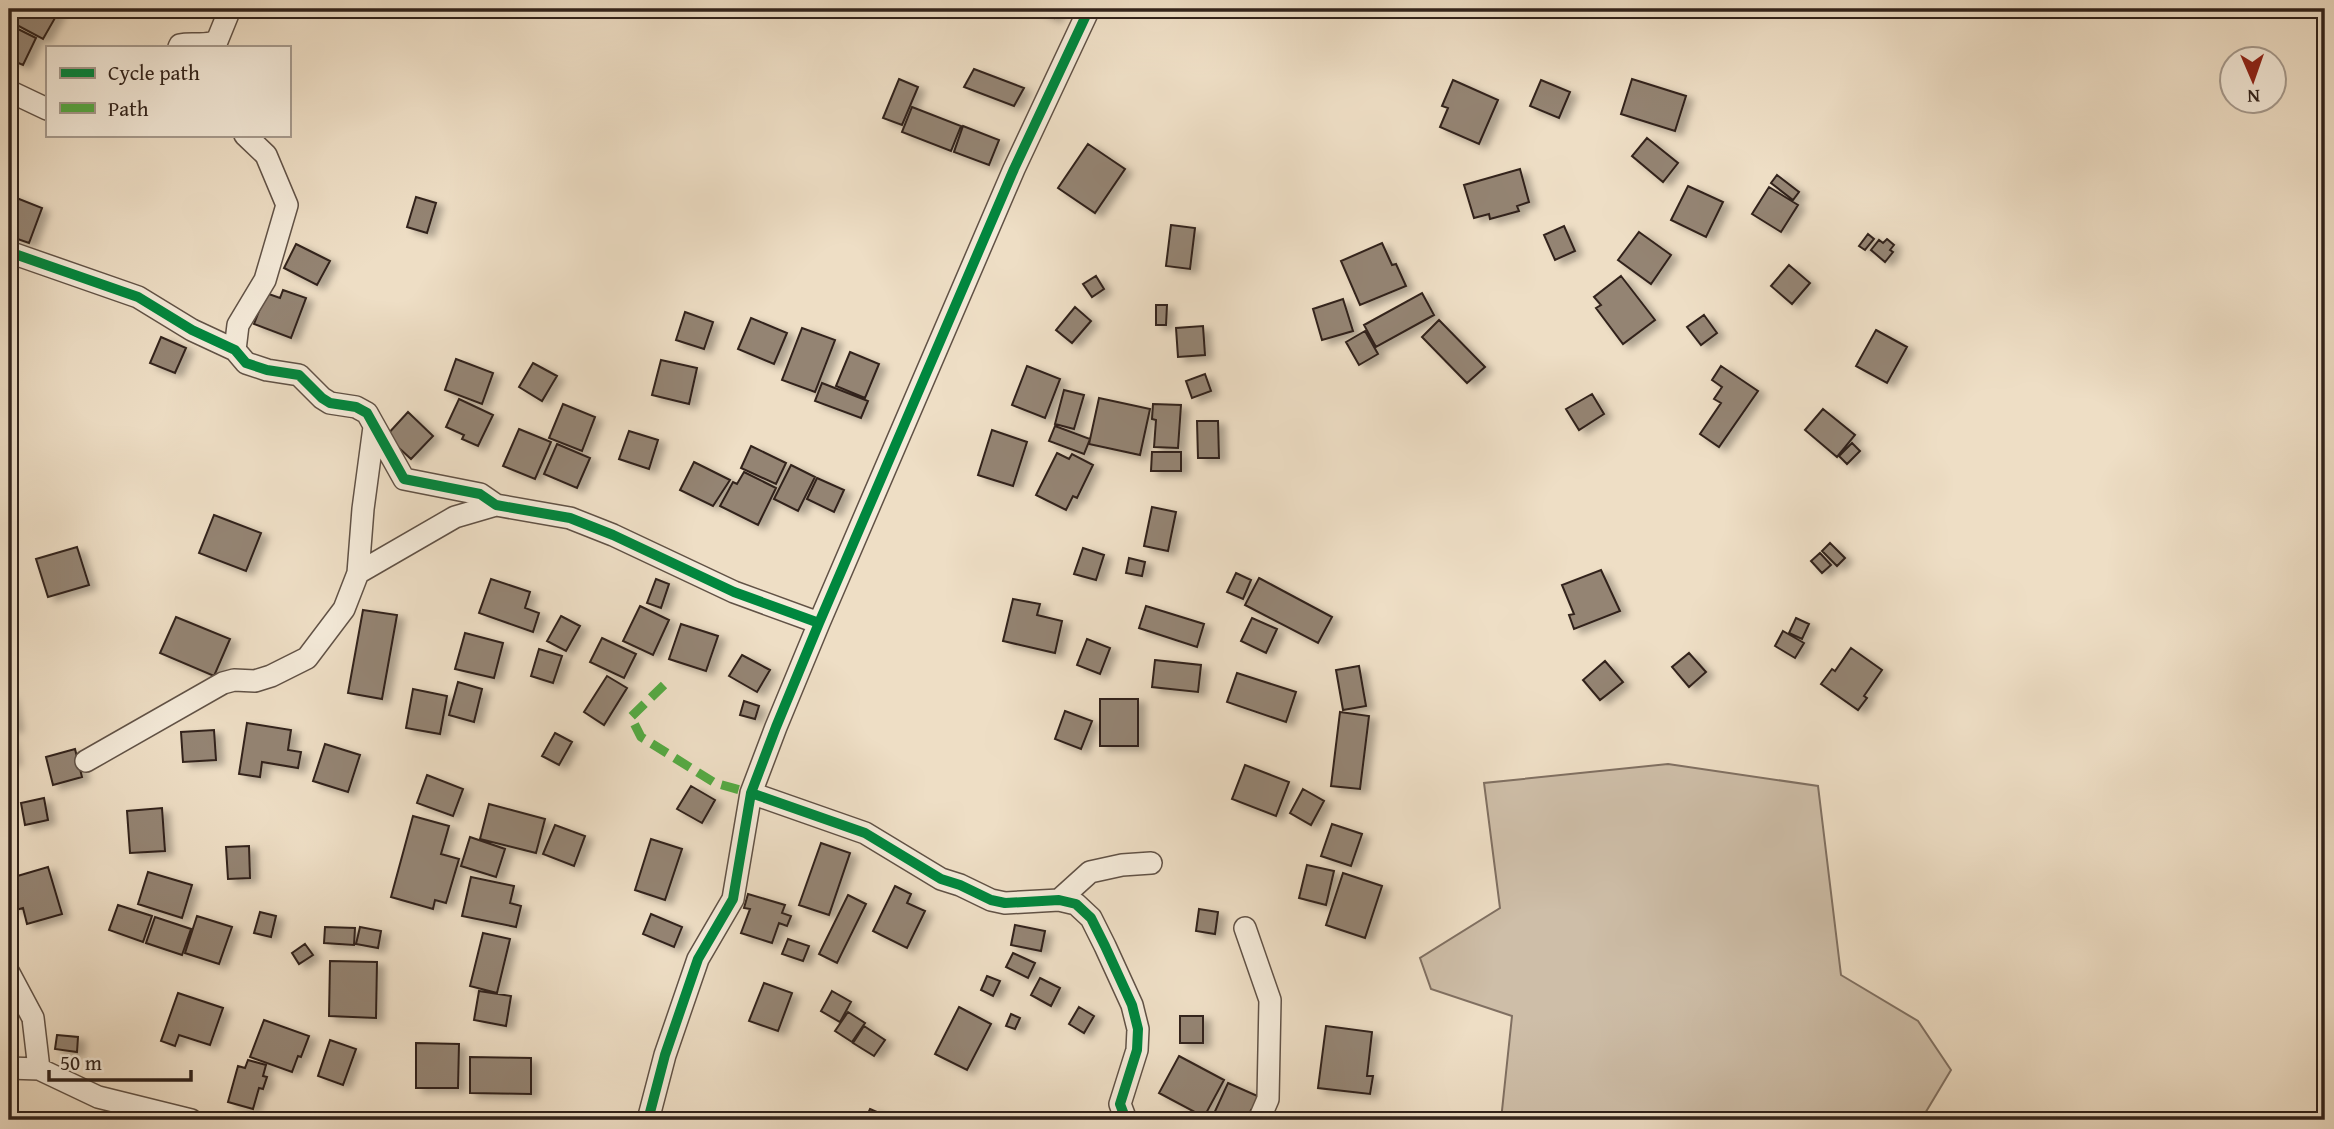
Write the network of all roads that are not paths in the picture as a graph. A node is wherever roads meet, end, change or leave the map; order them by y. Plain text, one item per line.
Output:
1 (230, 9) edge
2 (1089, 9) edge
3 (179, 46) edge
4 (9, 90) edge
5 (46, 109) edge
6 (246, 136) edge
7 (9, 252) edge
8 (235, 350) junction
9 (374, 427) junction
10 (496, 505) junction
11 (358, 573) junction
12 (819, 622) junction
13 (86, 761) dead end
14 (751, 793) junction
15 (1151, 863) dead end
16 (1059, 900) junction
17 (1245, 928) dead end
18 (9, 973) edge
19 (9, 1068) edge
20 (39, 1069) junction
21 (191, 1120) edge
22 (648, 1120) edge
23 (1126, 1120) edge
24 (1259, 1120) edge

1 - 3 street
2 - 12 street
4 - 5 street
6 - 8 street
7 - 8 street
8 - 9 street
9 - 10 street
9 - 11 street
10 - 11 street
10 - 12 street
11 - 13 street
12 - 14 street
14 - 16 street
14 - 22 street
15 - 16 street
16 - 23 street
17 - 24 street
18 - 20 street
19 - 20 street
20 - 21 street

